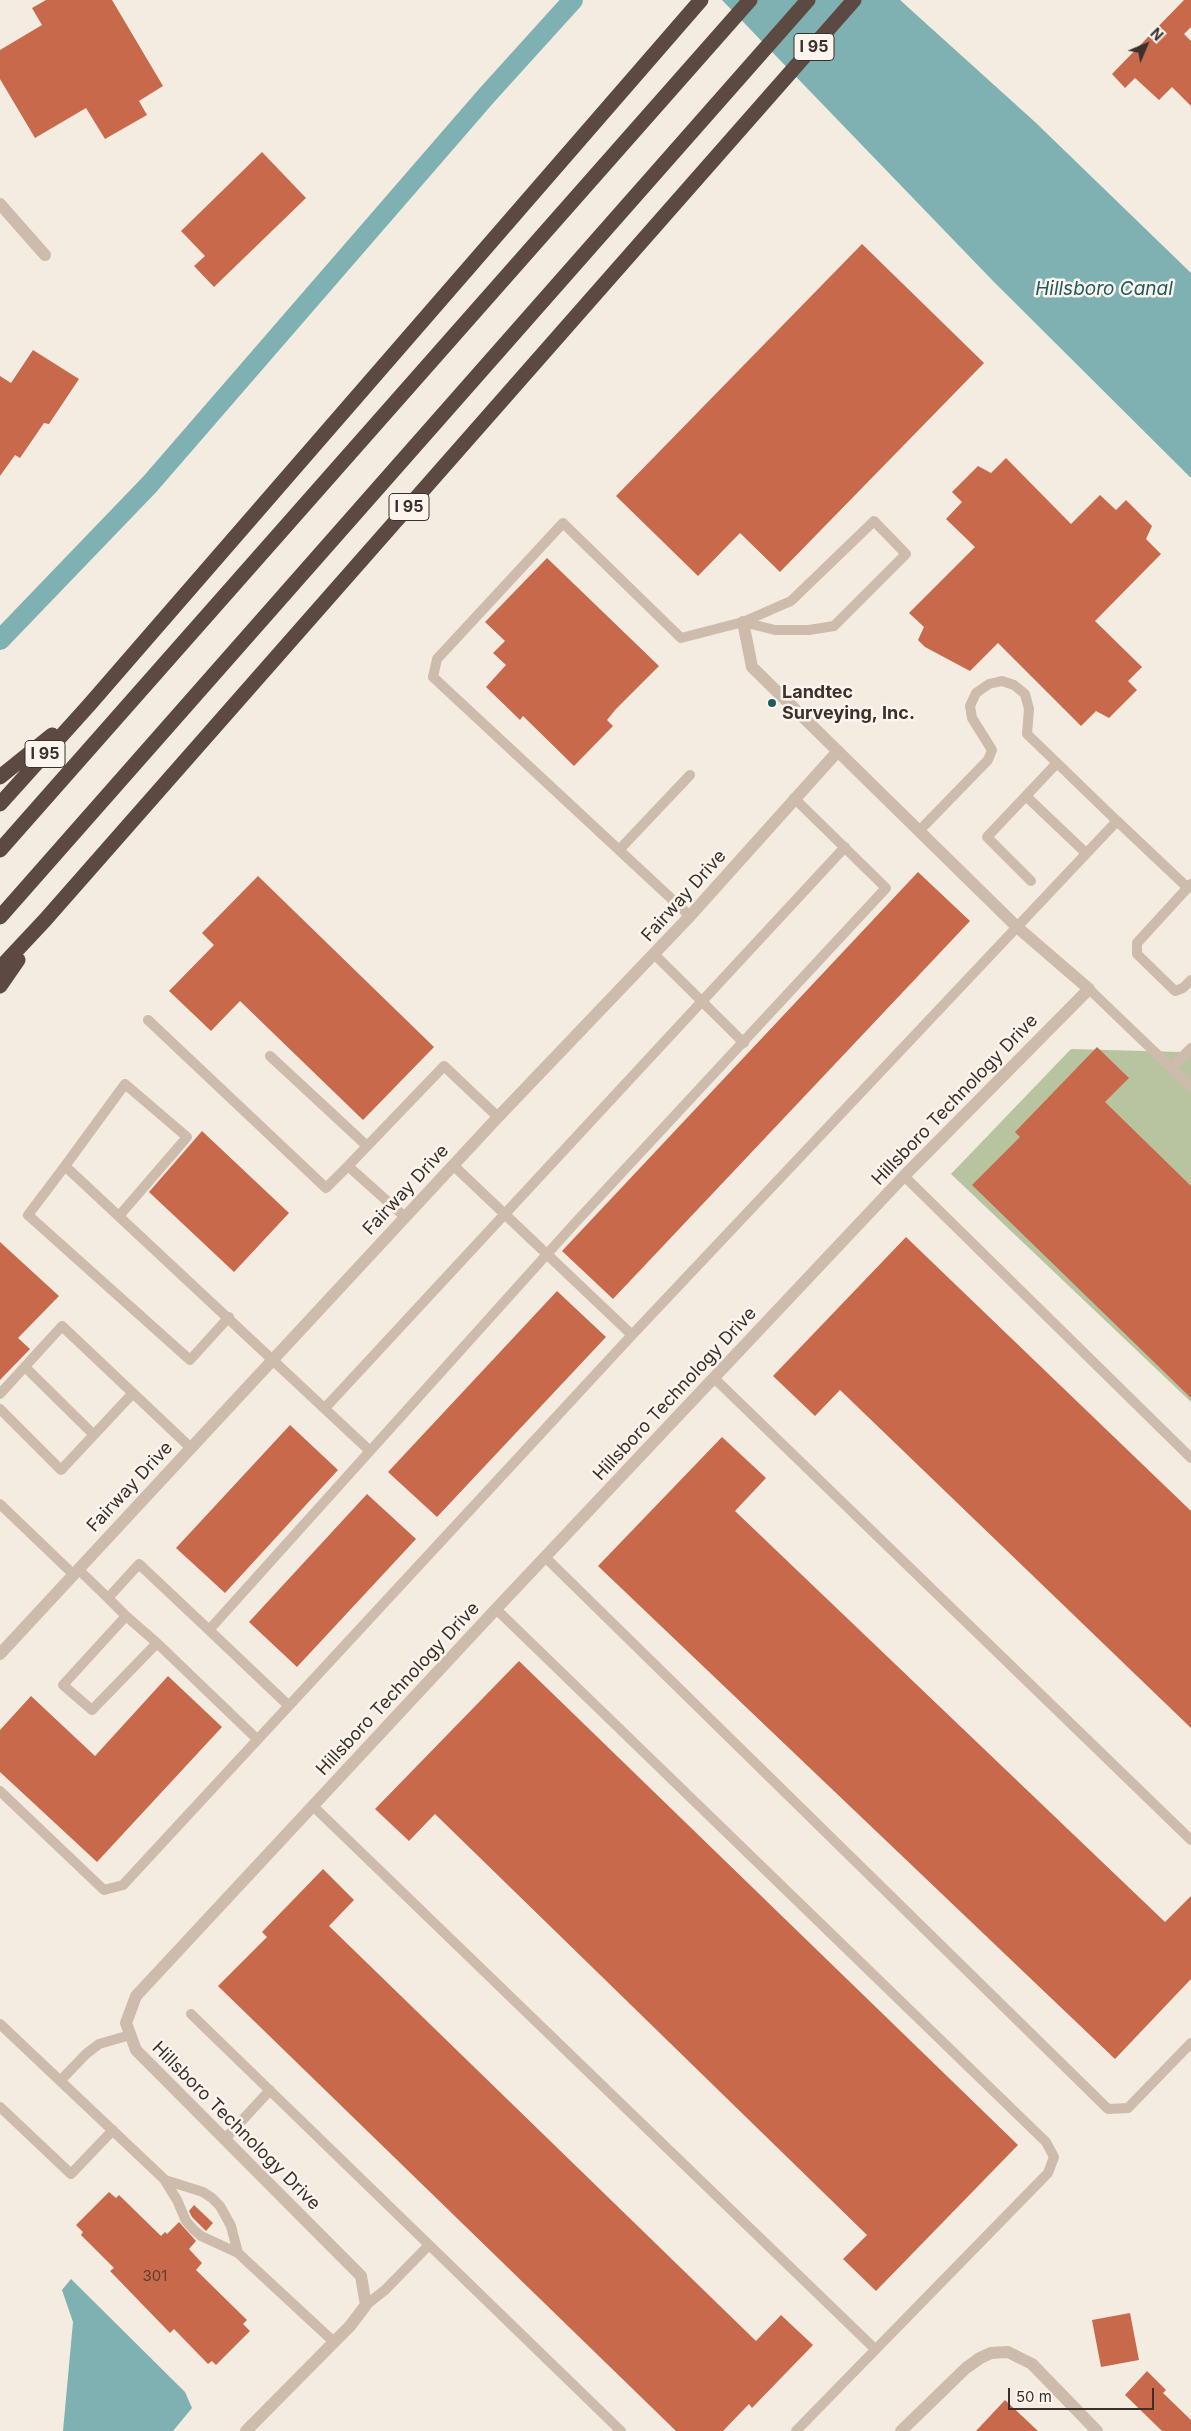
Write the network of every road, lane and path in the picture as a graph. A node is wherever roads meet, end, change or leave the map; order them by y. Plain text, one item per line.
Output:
1 (701, 0) edge
2 (750, 0) edge
3 (808, 0) edge
4 (854, 0) edge
5 (0, 204) edge
6 (45, 255) dead end
7 (743, 622) junction
8 (90, 704) junction
9 (838, 751) junction
10 (1057, 763) junction
11 (690, 775) dead end
12 (0, 777) edge
13 (1026, 796) junction
14 (794, 798) junction
15 (0, 804) edge
16 (1117, 821) junction
17 (919, 831) junction
18 (845, 847) junction
19 (0, 850) edge
20 (619, 850) junction
21 (1086, 853) junction
22 (1031, 881) dead end
23 (1189, 886) edge
24 (0, 916) edge
25 (690, 916) junction
26 (45, 920) junction
27 (1016, 927) junction
28 (654, 954) junction
29 (0, 968) edge
30 (1191, 980) edge
31 (0, 986) edge
32 (1089, 989) junction
33 (702, 1002) junction
34 (148, 1020) dead end
35 (744, 1043) junction
36 (1191, 1048) edge
37 (270, 1056) dead end
38 (1171, 1068) junction
39 (1191, 1087) edge
40 (498, 1117) junction
41 (367, 1146) junction
42 (453, 1165) junction
43 (65, 1166) junction
44 (348, 1166) junction
45 (904, 1176) junction
46 (505, 1213) junction
47 (119, 1216) junction
48 (405, 1217) junction
49 (548, 1254) junction
50 (229, 1317) junction
51 (632, 1335) junction
52 (273, 1358) junction
53 (24, 1367) junction
54 (714, 1378) junction
55 (133, 1393) junction
56 (0, 1394) edge
57 (325, 1408) junction
58 (0, 1409) edge
59 (94, 1434) junction
60 (191, 1448) junction
61 (370, 1451) junction
62 (1191, 1458) edge
63 (0, 1504) edge
64 (545, 1557) junction
65 (75, 1572) junction
66 (108, 1598) junction
67 (496, 1609) junction
68 (126, 1616) junction
69 (209, 1630) junction
70 (156, 1643) junction
71 (0, 1654) edge
72 (288, 1705) junction
73 (257, 1739) junction
74 (0, 1791) edge
75 (313, 1806) junction
76 (1191, 1840) edge
77 (191, 2014) dead end
78 (0, 2024) edge
79 (130, 2035) junction
80 (1191, 2043) edge
81 (60, 2081) junction
82 (270, 2090) junction
83 (0, 2107) edge
84 (113, 2130) junction
85 (225, 2139) junction
86 (164, 2179) junction
87 (429, 2245) junction
88 (238, 2253) junction
89 (366, 2304) junction
90 (334, 2342) junction
91 (875, 2349) junction
92 (246, 2431) edge
93 (621, 2431) edge
94 (796, 2431) edge
95 (901, 2431) edge
96 (1097, 2431) edge

1 - 8 highway, I 95
2 - 19 highway
3 - 24 highway
4 - 26 highway, I 95
5 - 6 street
7 - 7 lane
7 - 9 street
7 - 20 lane
8 - 12 highway
8 - 15 highway, I 95
9 - 14 street, Fairway Drive
9 - 17 street
10 - 13 lane
10 - 16 lane
10 - 17 lane
11 - 20 lane
13 - 21 lane
13 - 22 lane
14 - 18 lane
14 - 25 street, Fairway Drive
16 - 21 lane
16 - 23 lane
17 - 27 street
18 - 33 lane
18 - 35 lane
20 - 25 lane
21 - 27 lane
23 - 30 lane
25 - 28 street, Fairway Drive
26 - 29 highway, I 95
26 - 31 highway
27 - 32 street
27 - 51 lane
28 - 33 lane
28 - 40 street, Fairway Drive
32 - 38 lane
32 - 45 street, Hillsboro Technology Drive
33 - 35 lane
33 - 46 lane
34 - 44 lane
35 - 49 lane
36 - 38 lane
37 - 41 lane
38 - 39 lane
40 - 41 lane
40 - 42 street, Fairway Drive
41 - 44 lane
42 - 46 lane
42 - 48 street, Fairway Drive
43 - 47 lane
43 - 47 lane
43 - 50 lane
44 - 48 lane
45 - 54 street, Hillsboro Technology Drive
45 - 62 lane
46 - 49 lane
46 - 57 lane
47 - 50 lane
48 - 52 street, Fairway Drive
49 - 51 lane
49 - 61 lane
50 - 52 lane
51 - 72 lane
52 - 57 lane
52 - 60 street, Fairway Drive
53 - 55 lane
53 - 56 lane
53 - 59 lane
54 - 64 street, Hillsboro Technology Drive
54 - 76 lane
55 - 59 lane
55 - 60 lane
57 - 61 lane
58 - 59 lane
60 - 65 street, Fairway Drive
61 - 69 lane
63 - 65 lane
64 - 67 street, Hillsboro Technology Drive
64 - 80 lane
65 - 66 lane
65 - 71 street, Fairway Drive
66 - 68 lane
66 - 69 lane
67 - 75 street, Hillsboro Technology Drive
67 - 91 lane
68 - 70 lane
68 - 70 lane
69 - 72 lane
70 - 73 lane
72 - 73 lane
73 - 74 lane
75 - 79 street, Hillsboro Technology Drive
75 - 91 lane
77 - 82 lane
78 - 81 lane
79 - 81 lane
79 - 85 street, Hillsboro Technology Drive
81 - 84 lane
82 - 85 lane
82 - 87 lane
83 - 84 lane
84 - 86 lane
85 - 89 street, Hillsboro Technology Drive
86 - 88 lane
86 - 88 lane
87 - 89 lane
87 - 93 lane
88 - 90 lane
89 - 90 street
90 - 92 street
91 - 94 lane
95 - 96 street

